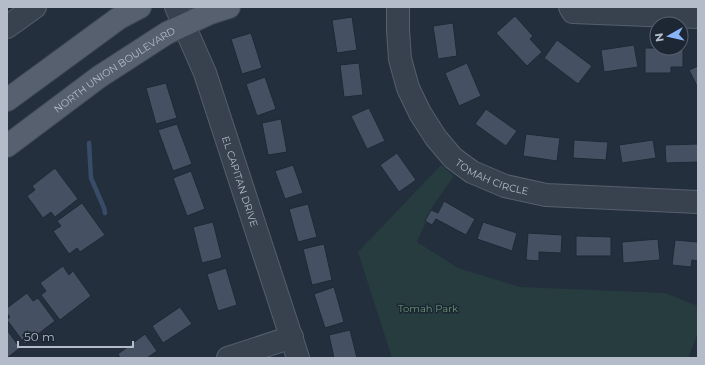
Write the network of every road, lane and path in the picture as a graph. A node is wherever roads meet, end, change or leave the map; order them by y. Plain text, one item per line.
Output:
1 (35, 7) edge
2 (140, 7) edge
3 (229, 7) edge
4 (398, 7) edge
5 (570, 7) edge
6 (180, 16) edge
7 (698, 17) edge
8 (7, 26) edge
9 (7, 100) edge
10 (7, 146) edge
11 (698, 202) edge
12 (292, 337) junction
13 (228, 358) edge
14 (298, 358) edge

1 - 8 street
2 - 9 main road
3 - 6 main road, NORTH UNION BOULEVARD
4 - 11 street, TOMAH CIRCLE
5 - 7 street
6 - 10 main road, NORTH UNION BOULEVARD
6 - 12 street, EL CAPITAN DRIVE
12 - 13 street
12 - 14 street, EL CAPITAN DRIVE

